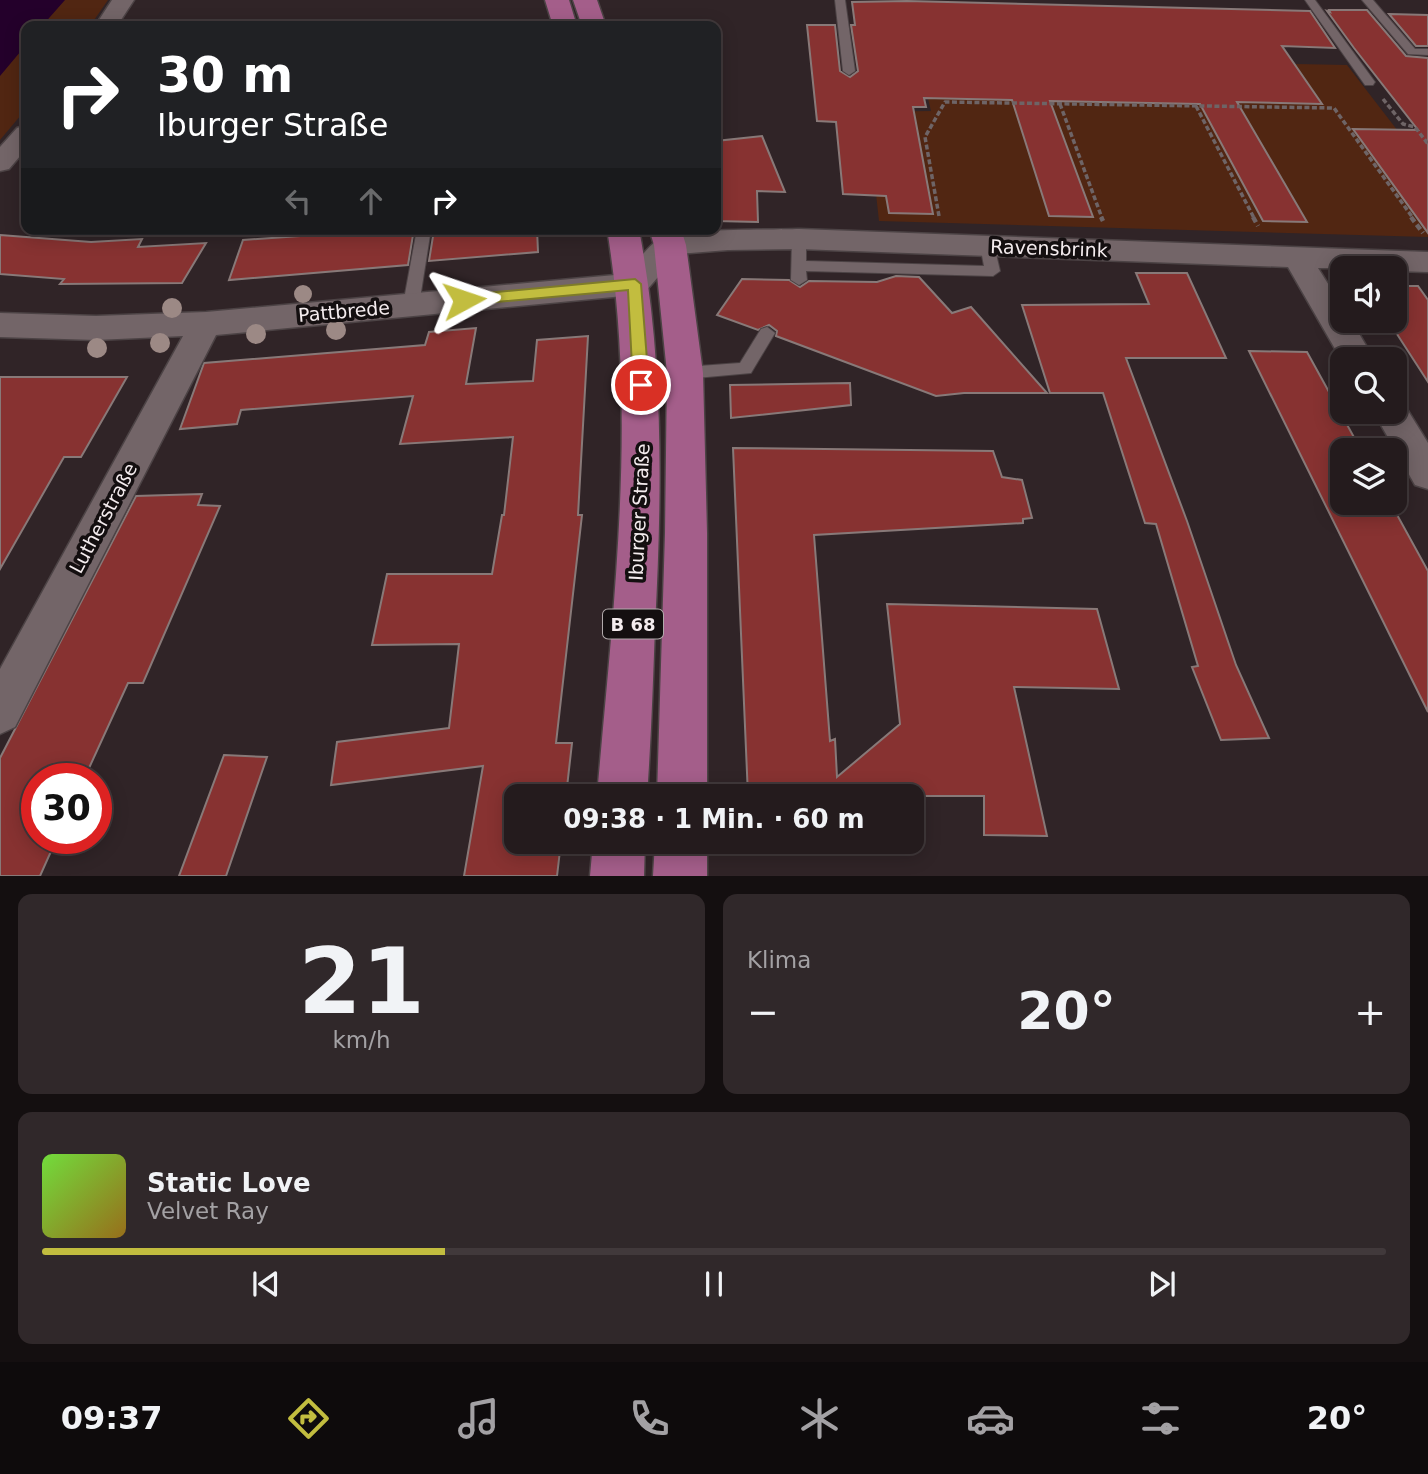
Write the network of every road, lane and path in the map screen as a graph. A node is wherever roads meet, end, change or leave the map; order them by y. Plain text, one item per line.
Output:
1 (122, 0) edge
2 (557, 0) edge
3 (585, 0) edge
4 (839, 0) edge
5 (1311, 0) edge
6 (1367, 0) edge
7 (109, 21) edge
8 (563, 21) edge
9 (592, 21) edge
10 (1428, 52) edge
11 (849, 71) dead end
12 (1369, 82) joint
13 (1060, 104) junction
14 (1196, 106) junction
15 (21, 139) edge
16 (1428, 144) edge
17 (0, 163) edge
18 (423, 235) edge
19 (624, 235) edge
20 (667, 237) edge
21 (1428, 240) edge
22 (944, 244) junction
23 (987, 245) junction
24 (1113, 250) junction
25 (1285, 256) junction
26 (799, 262) junction
27 (1428, 262) edge
28 (635, 284) junction
29 (411, 305) junction
30 (206, 324) junction
31 (0, 325) edge
32 (767, 333) dead end
33 (1349, 347) edge
34 (685, 373) junction
35 (1398, 424) edge
36 (1428, 474) edge
37 (0, 712) edge
38 (623, 784) edge
39 (682, 784) edge
40 (618, 854) edge
41 (681, 854) edge
42 (617, 876) edge
43 (680, 876) edge

1 - 7 street
2 - 8 main road
3 - 9 main road
4 - 11 lane
5 - 12 lane
6 - 10 lane
12 - 16 path
13 - 14 path
13 - 22 path
13 - 24 path
14 - 21 path
14 - 25 path
15 - 17 street
18 - 29 lane
19 - 28 main road, Iburger Straße / B 68
20 - 26 street, Ravensbrink
20 - 28 street
20 - 34 main road, B 68
22 - 23 street, Ravensbrink
22 - 26 street, Ravensbrink
23 - 24 street, Ravensbrink
23 - 26 lane
24 - 25 street, Ravensbrink
25 - 27 street, Ravensbrink
25 - 33 street
28 - 29 street, Pattbrede
28 - 38 main road, Iburger Straße / B 68
29 - 30 street, Pattbrede
30 - 31 street, Pattbrede
30 - 37 street, Lutherstraße
32 - 34 lane
34 - 39 main road, B 68
35 - 36 street
40 - 42 main road
41 - 43 main road

